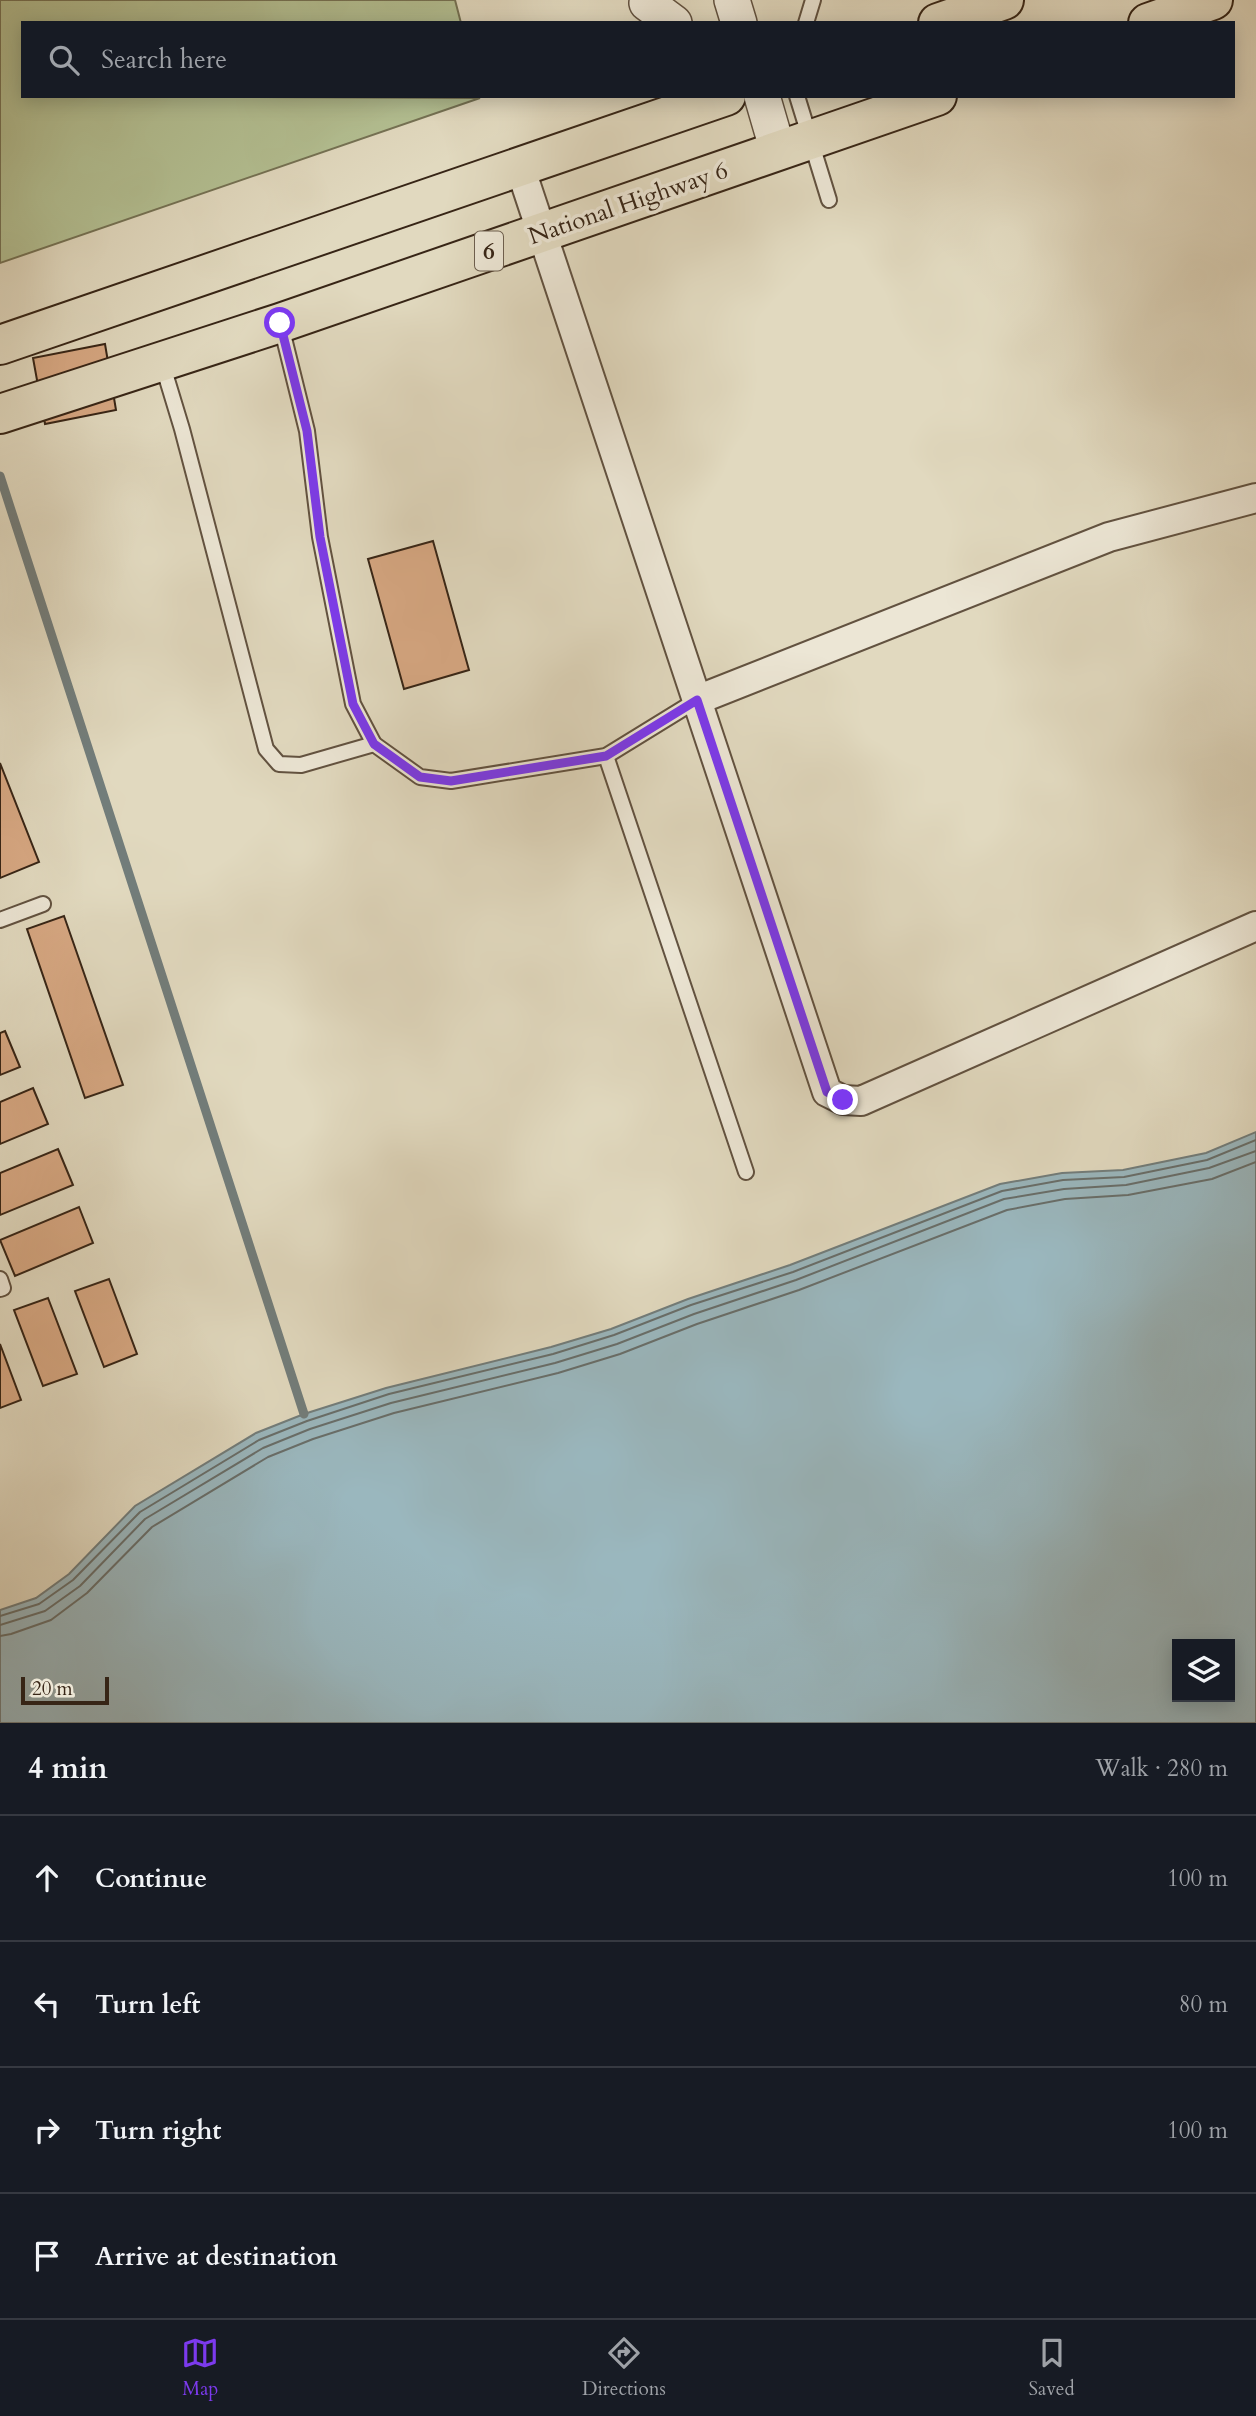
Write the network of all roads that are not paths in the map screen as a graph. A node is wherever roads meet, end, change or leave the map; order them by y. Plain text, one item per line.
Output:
1 (732, 0) edge
2 (813, 0) edge
3 (1004, 0) edge
4 (1213, 0) edge
5 (738, 21) edge
6 (807, 21) edge
7 (944, 21) edge
8 (1154, 21) edge
9 (714, 98) edge
10 (763, 98) edge
11 (797, 98) edge
12 (931, 98) edge
13 (678, 104) edge
14 (794, 146) junction
15 (520, 167) junction
16 (829, 201) dead end
17 (542, 233) junction
18 (280, 323) junction
19 (9, 342) edge
20 (162, 361) junction
21 (0, 414) edge
22 (1256, 498) edge
23 (697, 700) junction
24 (374, 744) junction
25 (606, 756) junction
26 (43, 904) dead end
27 (0, 920) edge
28 (1256, 926) edge
29 (746, 1172) dead end
30 (0, 1279) edge
31 (0, 1289) edge

1 - 5 street
2 - 6 lane
3 - 7 highway
4 - 8 highway
9 - 13 highway
10 - 14 street
11 - 14 lane
12 - 14 highway, National Highway 6 / 6
13 - 15 highway
14 - 16 lane
14 - 17 highway, National Highway 6 / 6
15 - 17 street
15 - 19 highway
17 - 18 highway, National Highway 6 / 6
17 - 23 street
18 - 20 highway, National Highway 6 / 6
18 - 24 lane
20 - 21 highway, National Highway 6 / 6
20 - 24 lane
22 - 23 street
23 - 25 lane
23 - 28 street
24 - 25 lane
25 - 29 lane
26 - 27 lane
30 - 31 lane

